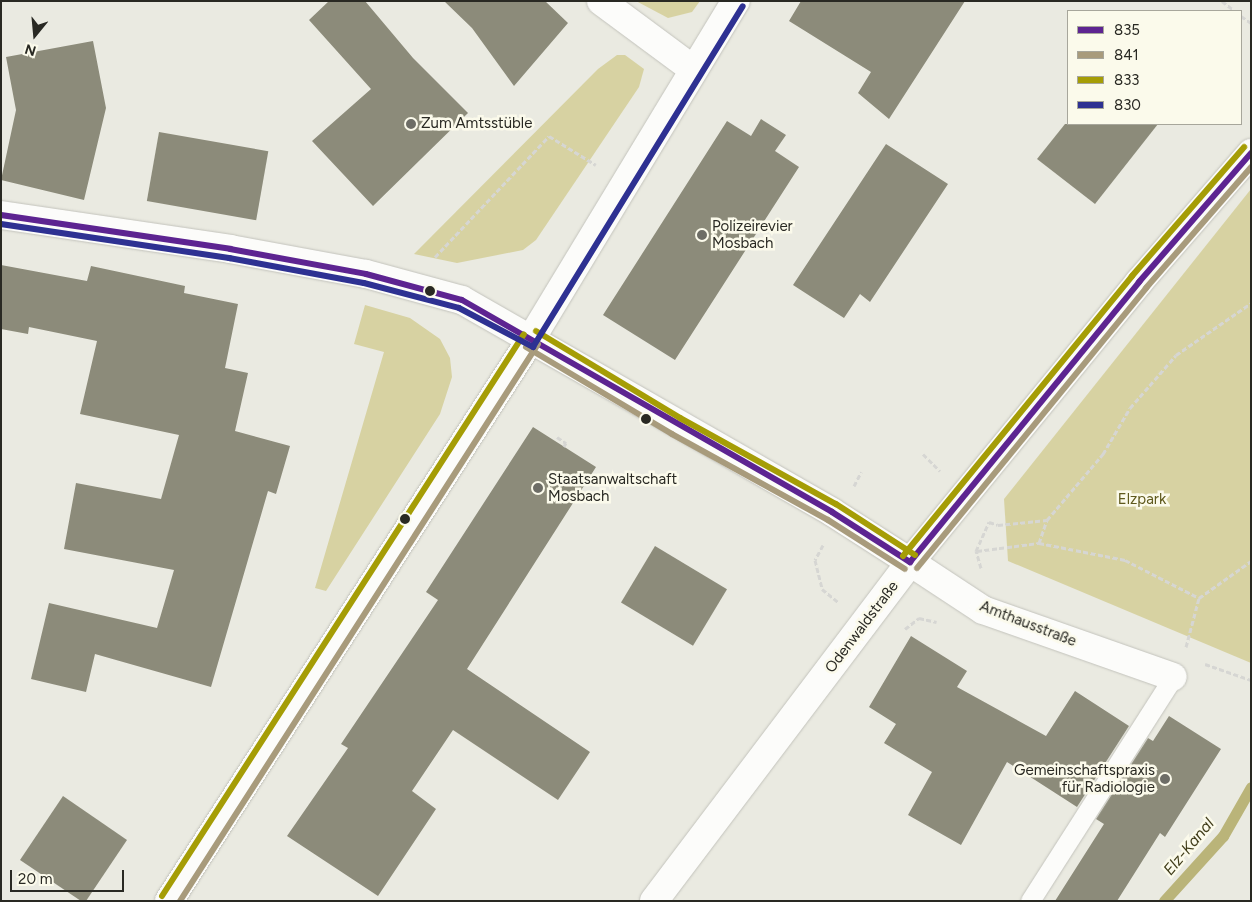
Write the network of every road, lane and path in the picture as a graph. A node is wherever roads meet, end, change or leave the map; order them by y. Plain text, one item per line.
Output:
1 (601, 1) edge
2 (736, 1) edge
3 (1222, 1) edge
4 (1234, 10) edge
5 (693, 69) junction
6 (1251, 153) edge
7 (625, 182) junction
8 (1, 216) edge
9 (423, 289) junction
10 (1251, 302) edge
11 (531, 339) junction
12 (557, 437) dead end
13 (564, 446) dead end
14 (1047, 520) junction
15 (1039, 543) junction
16 (976, 551) junction
17 (1251, 561) edge
18 (910, 562) junction
19 (964, 596) junction
20 (1199, 598) junction
21 (1178, 667) junction
22 (169, 901) edge
23 (654, 901) edge
24 (1030, 901) edge

1 - 5 main road
2 - 5 main road
3 - 4 path
5 - 7 main road
6 - 18 main road, Odenwaldstraße
7 - 9 path
7 - 11 main road
8 - 9 main road, Amthausstraße
9 - 11 main road, Amthausstraße
10 - 14 path
11 - 18 main road, Amthausstraße
11 - 22 main road
12 - 13 path
14 - 15 path
14 - 16 path
15 - 16 path
15 - 20 path
16 - 19 path
17 - 20 path
18 - 19 main road, Amthausstraße
18 - 23 main road, Odenwaldstraße
19 - 21 main road, Amthausstraße
20 - 21 path
21 - 24 lane

